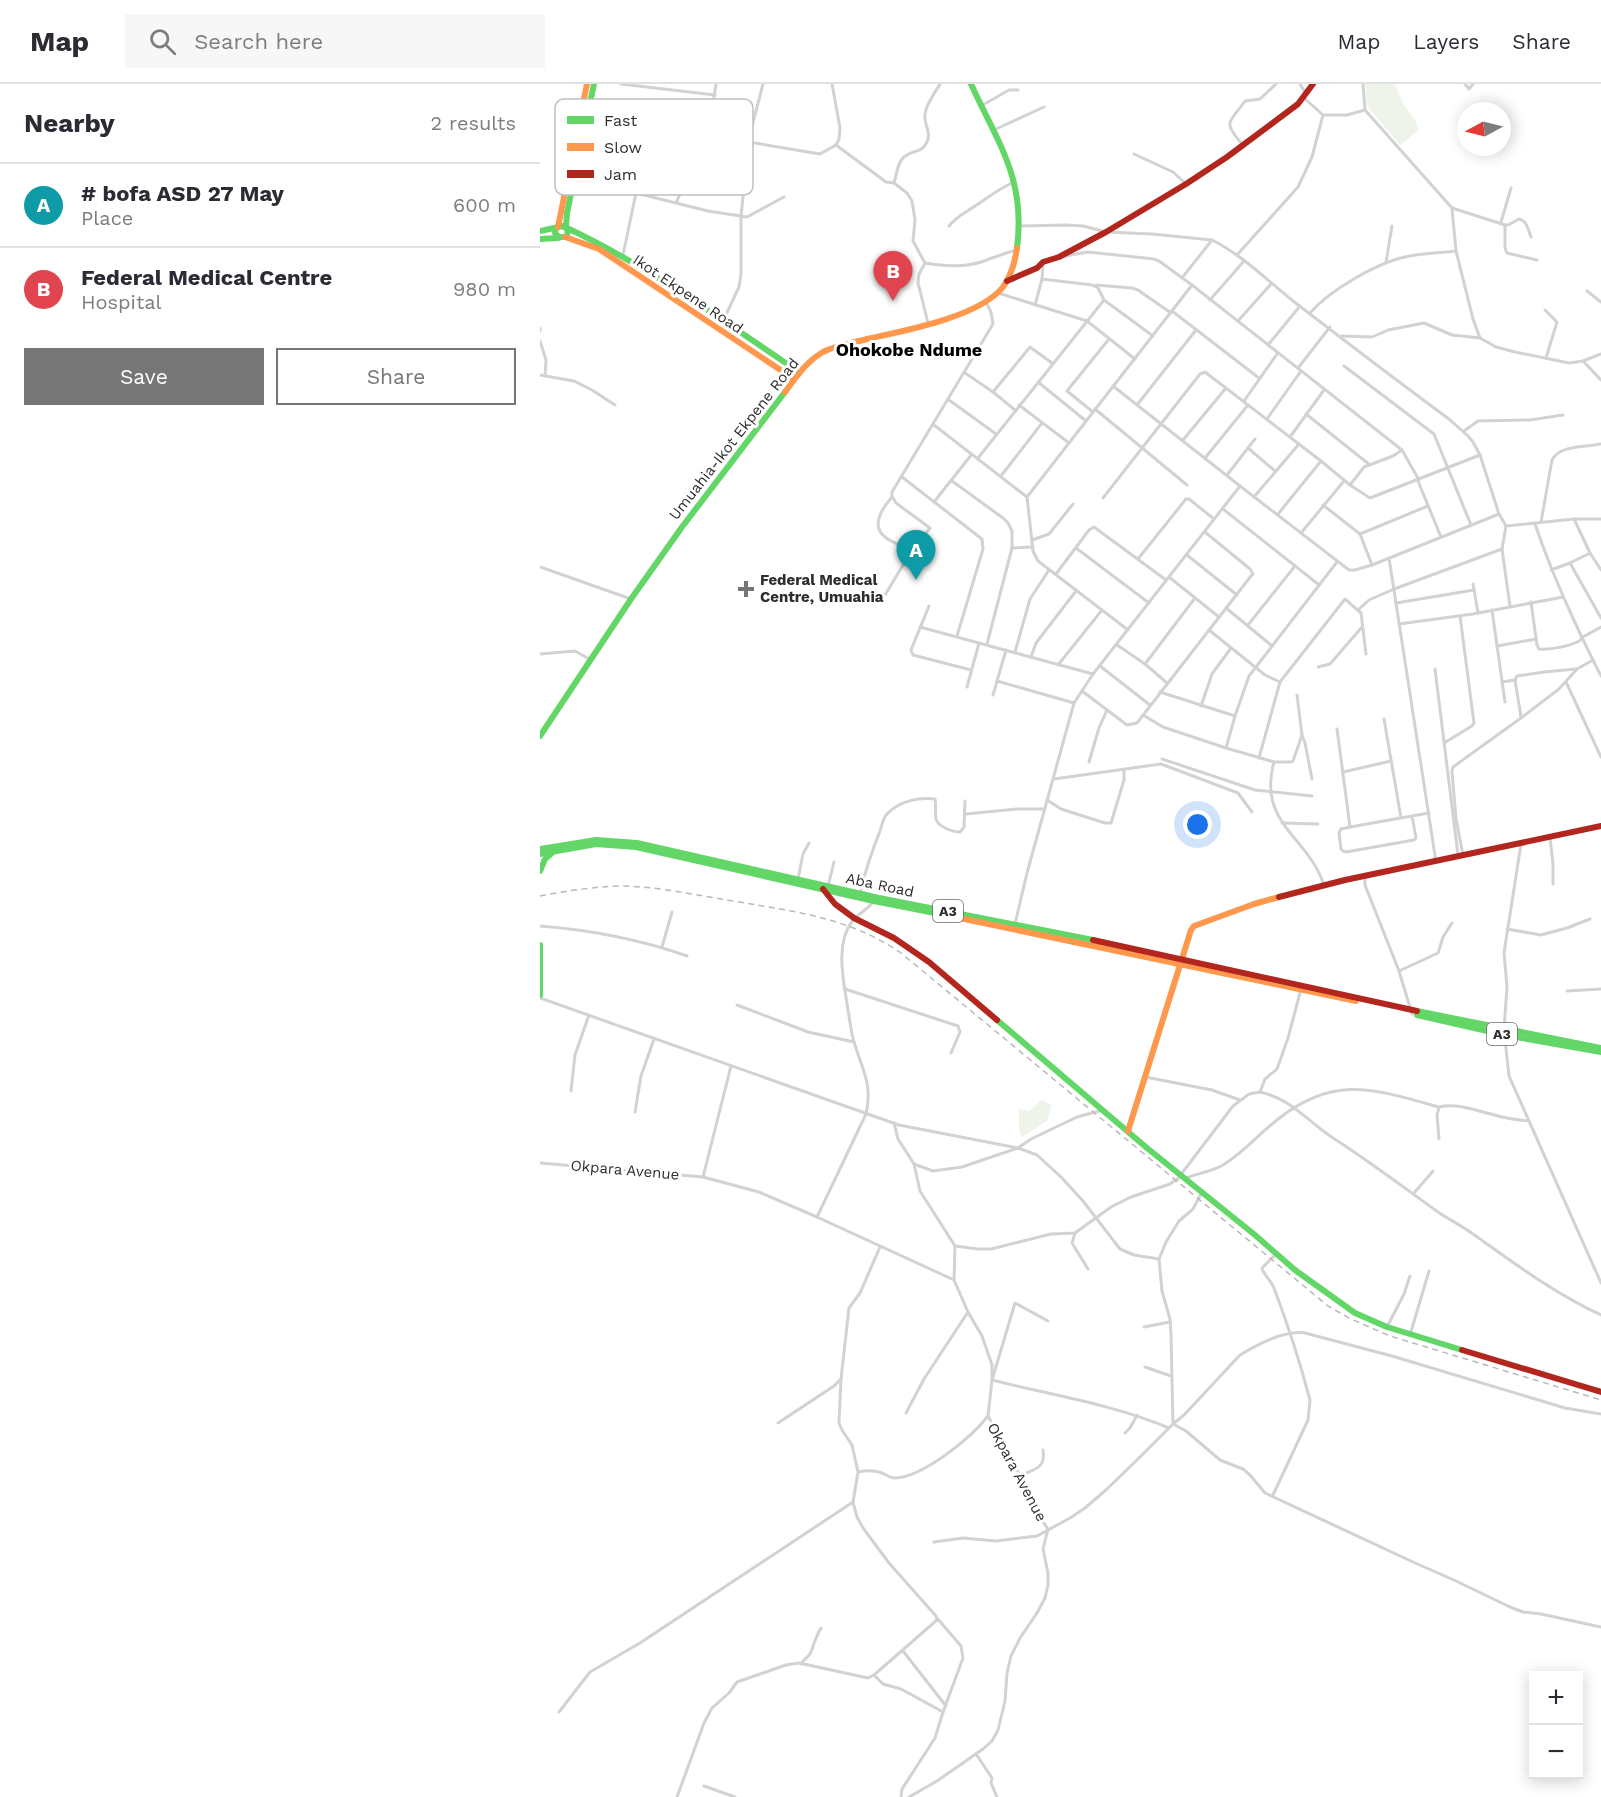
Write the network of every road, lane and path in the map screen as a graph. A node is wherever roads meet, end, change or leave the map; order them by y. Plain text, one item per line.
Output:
1 (587, 84) edge
2 (594, 84) edge
3 (621, 84) edge
4 (716, 84) edge
5 (763, 84) edge
6 (832, 84) edge
7 (940, 84) edge
8 (971, 84) edge
9 (1276, 84) edge
10 (1300, 84) edge
11 (1312, 84) edge
12 (1363, 84) edge
13 (1465, 84) edge
14 (1473, 84) edge
15 (655, 86) edge
16 (1018, 90) dead end
17 (714, 95) junction
18 (1305, 96) junction
19 (584, 99) edge
20 (591, 99) edge
21 (714, 99) edge
22 (981, 106) junction
23 (1044, 106) dead end
24 (1365, 110) junction
25 (1323, 115) junction
26 (753, 125) edge
27 (993, 131) junction
28 (753, 143) edge
29 (836, 145) junction
30 (1243, 145) junction
31 (1134, 153) dead end
32 (1014, 182) junction
33 (894, 183) junction
34 (1186, 184) junction
35 (1511, 188) dead end
36 (568, 195) edge
37 (571, 195) edge
38 (636, 195) edge
39 (645, 195) edge
40 (680, 195) edge
41 (743, 195) edge
42 (784, 196) dead end
43 (677, 202) junction
44 (1452, 208) junction
45 (741, 216) junction
46 (1503, 223) junction
47 (949, 226) dead end
48 (1019, 226) junction
49 (1392, 226) dead end
50 (562, 227) junction
51 (540, 231) edge
52 (1106, 232) junction
53 (1531, 237) dead end
54 (562, 238) junction
55 (540, 239) edge
56 (1212, 240) junction
57 (1017, 250) junction
58 (1456, 251) junction
59 (622, 255) junction
60 (1236, 255) junction
61 (1059, 257) junction
62 (1537, 260) dead end
63 (1244, 261) junction
64 (1043, 262) junction
65 (1386, 262) junction
66 (925, 263) junction
67 (1012, 269) junction
68 (1023, 273) junction
69 (1182, 278) junction
70 (1042, 279) junction
71 (1006, 281) junction
72 (1271, 284) junction
73 (1092, 285) junction
74 (1192, 285) junction
75 (1587, 291) dead end
76 (997, 293) junction
77 (1104, 300) junction
78 (1210, 300) junction
79 (986, 302) junction
80 (1601, 302) edge
81 (1035, 305) junction
82 (1300, 306) junction
83 (1545, 310) dead end
84 (1171, 312) junction
85 (1310, 313) junction
86 (723, 321) junction
87 (1087, 321) junction
88 (1238, 321) junction
89 (928, 323) junction
90 (1330, 327) junction
91 (1196, 330) junction
92 (1153, 336) junction
93 (1340, 336) junction
94 (1480, 338) junction
95 (1109, 339) junction
96 (540, 342) edge
97 (1268, 345) junction
98 (1278, 353) junction
99 (1601, 354) edge
100 (1546, 358) junction
101 (1135, 359) junction
102 (1583, 361) junction
103 (1052, 363) junction
104 (1344, 366) dead end
105 (1299, 370) junction
106 (800, 372) junction
107 (964, 373) junction
108 (540, 375) edge
109 (545, 376) junction
110 (1259, 378) junction
111 (794, 379) junction
112 (1601, 380) edge
113 (1038, 381) junction
114 (1113, 386) junction
115 (1226, 388) junction
116 (1324, 389) junction
117 (993, 392) junction
118 (949, 399) junction
119 (1244, 401) junction
120 (615, 405) dead end
121 (1019, 405) junction
122 (1137, 405) junction
123 (1248, 405) junction
124 (1015, 410) junction
125 (1094, 411) junction
126 (1306, 414) junction
127 (1563, 416) dead end
128 (1267, 419) junction
129 (1086, 421) junction
130 (1042, 423) junction
131 (1161, 423) junction
132 (934, 425) junction
133 (1464, 431) junction
134 (996, 435) junction
135 (1290, 437) junction
136 (1255, 439) dead end
137 (1183, 440) junction
138 (1069, 443) junction
139 (1299, 444) junction
140 (1601, 444) edge
141 (1142, 447) junction
142 (1248, 448) junction
143 (1402, 450) junction
144 (972, 454) junction
145 (1480, 455) junction
146 (978, 458) junction
147 (1205, 458) junction
148 (1322, 461) junction
149 (1370, 465) junction
150 (1449, 468) junction
151 (1275, 471) junction
152 (1227, 475) junction
153 (1001, 476) junction
154 (902, 477) junction
155 (1344, 480) junction
156 (1419, 480) junction
157 (952, 481) junction
158 (1350, 484) junction
159 (1187, 485) dead end
160 (1240, 486) junction
161 (1254, 496) junction
162 (1027, 497) junction
163 (892, 498) junction
164 (1103, 498) dead end
165 (934, 502) junction
166 (1072, 504) dead end
167 (1323, 506) junction
168 (1428, 506) junction
169 (1222, 509) junction
170 (1278, 514) junction
171 (1499, 514) junction
172 (1215, 519) junction
173 (1574, 519) junction
174 (1601, 519) edge
175 (1542, 522) junction
176 (1535, 524) junction
177 (1471, 525) junction
178 (1506, 526) junction
179 (1204, 532) junction
180 (1301, 533) junction
181 (1360, 534) junction
182 (1441, 537) junction
183 (1032, 540) junction
184 (1033, 547) junction
185 (1012, 548) junction
186 (1076, 548) junction
187 (1502, 549) junction
188 (912, 550) junction
189 (1590, 554) junction
190 (1187, 555) junction
191 (1389, 558) junction
192 (1138, 559) junction
193 (1337, 562) junction
194 (1570, 563) junction
195 (1372, 565) junction
196 (1295, 566) junction
197 (540, 567) edge
198 (1049, 570) junction
199 (1551, 570) junction
200 (1601, 570) edge
201 (1056, 574) junction
202 (1168, 579) junction
203 (1318, 584) junction
204 (1473, 584) dead end
205 (1394, 589) junction
206 (1474, 590) junction
207 (1076, 591) junction
208 (1237, 595) junction
209 (885, 596) dead end
210 (1563, 597) junction
211 (1195, 598) junction
212 (631, 599) junction
213 (1149, 603) junction
214 (1396, 603) junction
215 (1531, 603) junction
216 (929, 606) dead end
217 (1510, 606) junction
218 (1226, 608) junction
219 (1599, 608) edge
220 (1102, 610) junction
221 (1358, 610) junction
222 (1492, 610) junction
223 (1478, 613) junction
224 (1460, 616) junction
225 (1219, 617) junction
226 (1601, 618) edge
227 (1399, 624) junction
228 (1248, 625) junction
229 (920, 627) junction
230 (1362, 627) junction
231 (1601, 627) edge
232 (1128, 630) junction
233 (1209, 630) junction
234 (957, 636) junction
235 (1536, 639) junction
236 (1581, 639) junction
237 (979, 642) junction
238 (987, 644) junction
239 (1117, 645) junction
240 (1271, 645) junction
241 (1497, 646) junction
242 (1231, 648) junction
243 (1006, 650) junction
244 (1016, 652) junction
245 (540, 654) edge
246 (1366, 654) dead end
247 (1031, 657) junction
248 (591, 660) junction
249 (1593, 660) junction
250 (1145, 664) junction
251 (1058, 665) junction
252 (1100, 666) junction
253 (1255, 667) junction
254 (1318, 667) dead end
255 (1435, 669) dead end
256 (1577, 669) junction
257 (971, 670) junction
258 (1093, 674) junction
259 (1601, 676) edge
260 (1515, 680) junction
261 (997, 681) junction
262 (1280, 682) junction
263 (1502, 682) junction
264 (1566, 682) junction
265 (1167, 683) junction
266 (967, 687) dead end
267 (1082, 691) junction
268 (1160, 692) junction
269 (993, 695) dead end
270 (1297, 695) dead end
271 (1505, 702) dead end
272 (1074, 703) junction
273 (1150, 705) junction
274 (1201, 706) junction
275 (1107, 710) junction
276 (1143, 715) junction
277 (1235, 716) junction
278 (1521, 718) junction
279 (1384, 719) dead end
280 (1337, 729) dead end
281 (540, 735) edge
282 (1302, 735) junction
283 (1444, 742) junction
284 (1226, 748) junction
285 (1259, 758) junction
286 (1601, 758) edge
287 (1162, 759) dead end
288 (1392, 761) junction
289 (1089, 762) dead end
290 (1274, 762) junction
291 (1124, 769) junction
292 (1343, 772) junction
293 (1054, 779) junction
294 (1312, 779) dead end
295 (1270, 791) junction
296 (1312, 796) dead end
297 (1047, 800) junction
298 (965, 801) dead end
299 (1045, 809) junction
300 (1252, 812) dead end
301 (1428, 813) junction
302 (965, 814) junction
303 (1412, 816) junction
304 (1401, 818) junction
305 (1282, 824) junction
306 (1318, 824) dead end
307 (1601, 826) edge
308 (1350, 827) junction
309 (1550, 838) junction
310 (809, 843) dead end
311 (1521, 844) junction
312 (540, 849) edge
313 (558, 850) junction
314 (540, 854) edge
315 (686, 856) junction
316 (1461, 857) junction
317 (834, 862) dead end
318 (1436, 862) junction
319 (540, 871) edge
320 (1365, 876) junction
321 (798, 879) junction
322 (1553, 884) dead end
323 (1324, 886) junction
324 (825, 888) junction
325 (860, 893) junction
326 (874, 902) junction
327 (672, 912) dead end
328 (854, 918) junction
329 (1590, 919) dead end
330 (1452, 923) dead end
331 (540, 926) edge
332 (1015, 926) junction
333 (1507, 929) junction
334 (540, 945) edge
335 (662, 947) junction
336 (687, 956) dead end
337 (1182, 961) junction
338 (1399, 971) junction
339 (845, 989) junction
340 (1301, 989) junction
341 (1601, 989) edge
342 (1567, 991) dead end
343 (540, 996) edge
344 (1355, 999) junction
345 (737, 1005) dead end
346 (1407, 1011) junction
347 (589, 1015) junction
348 (1505, 1032) junction
349 (654, 1038) junction
350 (854, 1042) junction
351 (1601, 1050) edge
352 (951, 1053) dead end
353 (731, 1066) junction
354 (1145, 1077) junction
355 (571, 1091) dead end
356 (1260, 1092) junction
357 (1240, 1100) junction
358 (1294, 1107) junction
359 (1439, 1107) junction
360 (1104, 1110) junction
361 (635, 1112) dead end
362 (866, 1114) junction
363 (1529, 1121) junction
364 (894, 1123) junction
365 (1128, 1131) junction
366 (1439, 1139) dead end
367 (1018, 1148) junction
368 (540, 1163) edge
369 (914, 1164) junction
370 (1433, 1171) dead end
371 (703, 1177) junction
372 (1183, 1177) junction
373 (1202, 1192) junction
374 (1414, 1193) junction
375 (817, 1217) junction
376 (1096, 1217) junction
377 (1075, 1233) junction
378 (955, 1246) junction
379 (880, 1247) junction
380 (1276, 1254) junction
381 (1159, 1259) junction
382 (1088, 1269) dead end
383 (1429, 1271) dead end
384 (1410, 1276) dead end
385 (954, 1280) junction
386 (1601, 1283) edge
387 (968, 1312) junction
388 (1601, 1315) edge
389 (1048, 1321) dead end
390 (1170, 1322) junction
391 (1144, 1327) dead end
392 (1387, 1327) junction
393 (1290, 1333) junction
394 (1410, 1335) junction
395 (1145, 1367) dead end
396 (1172, 1376) junction
397 (842, 1379) junction
398 (992, 1380) junction
399 (1601, 1392) edge
400 (906, 1413) dead end
401 (1601, 1414) edge
402 (1137, 1415) junction
403 (987, 1416) junction
404 (778, 1423) dead end
405 (1173, 1424) junction
406 (1169, 1428) junction
407 (1125, 1434) dead end
408 (1043, 1450) dead end
409 (858, 1472) junction
410 (1020, 1476) junction
411 (1272, 1495) junction
412 (853, 1502) junction
413 (1048, 1529) junction
414 (934, 1542) dead end
415 (937, 1618) junction
416 (1601, 1627) edge
417 (820, 1628) dead end
418 (903, 1651) junction
419 (801, 1664) junction
420 (874, 1676) junction
421 (946, 1706) junction
422 (559, 1712) dead end
423 (943, 1712) junction
424 (976, 1754) junction
425 (704, 1786) dead end
426 (678, 1797) edge
427 (735, 1797) edge
428 (901, 1797) edge
429 (909, 1797) edge
430 (997, 1797) edge

1 - 19 street
2 - 20 street
3 - 15 street
4 - 17 street
5 - 26 street
6 - 29 street
7 - 33 street
8 - 22 street, Umuahia-Ikot Ekpene Road
9 - 30 street
10 - 18 street
11 - 18 street
12 - 24 street
13 - 14 street
15 - 17 street
16 - 22 street
17 - 21 street
18 - 25 street
18 - 30 street
22 - 27 street, Umuahia-Ikot Ekpene Road
23 - 27 street
24 - 25 street
24 - 44 street
25 - 60 street
27 - 32 street, Umuahia-Ikot Ekpene Road
28 - 29 street
29 - 33 street
30 - 34 street
31 - 34 street
32 - 47 street
32 - 48 street, Umuahia-Ikot Ekpene Road
33 - 66 street
34 - 52 street
35 - 46 street
36 - 50 street
37 - 50 street
38 - 59 street
39 - 43 street
40 - 43 street
41 - 45 street
42 - 45 street
43 - 45 street
44 - 46 street
44 - 58 street
45 - 86 street
46 - 53 street
46 - 62 street
48 - 52 street
48 - 57 street, Umuahia-Ikot Ekpene Road
49 - 65 street
50 - 51 street
50 - 54 street
50 - 54 street
50 - 59 street
52 - 56 street
52 - 61 street
54 - 55 street, Ikot Ekpene Road
54 - 111 street, Ikot Ekpene Road
56 - 60 street
56 - 69 street
57 - 66 street
57 - 67 street, Umuahia-Ikot Ekpene Road
58 - 65 street
58 - 94 street
59 - 86 street
60 - 63 street
61 - 64 street
61 - 69 street
63 - 72 street
63 - 78 street
64 - 68 street
64 - 70 street
65 - 85 street
66 - 89 street
67 - 68 street
67 - 71 street, Umuahia-Ikot Ekpene Road
68 - 71 street
69 - 74 street
70 - 73 street
70 - 81 street
71 - 76 street, Umuahia-Ikot Ekpene Road
72 - 82 street
72 - 88 street
73 - 77 street
73 - 84 street
74 - 78 street
74 - 84 street
75 - 80 street
76 - 79 street, Umuahia-Ikot Ekpene Road
76 - 81 street
77 - 87 street
77 - 92 street
78 - 88 street
79 - 89 street, Umuahia-Ikot Ekpene Road
79 - 107 street
81 - 87 street
82 - 85 street
82 - 97 street
83 - 100 street
84 - 91 street
84 - 92 street
85 - 90 street
86 - 106 street
87 - 95 street
87 - 103 street
88 - 97 street
89 - 106 street, Umuahia-Ikot Ekpene Road
90 - 93 street
90 - 105 street
91 - 110 street
91 - 122 street
92 - 101 street
93 - 94 street
93 - 133 street
94 - 100 street
95 - 101 street
95 - 125 street
96 - 109 street
97 - 98 street
98 - 105 street
98 - 110 street
99 - 102 street
100 - 102 street
101 - 114 street
102 - 112 street
103 - 113 street
103 - 117 street
104 - 150 street
105 - 116 street
105 - 128 street
106 - 111 street, Umuahia-Ikot Ekpene Road
107 - 117 street
107 - 118 street
108 - 109 street
109 - 120 street
110 - 119 street
111 - 212 street, Umuahia-Ikot Ekpene Road
113 - 121 street
113 - 129 street
114 - 122 street
114 - 125 street
115 - 119 street
115 - 131 street
115 - 137 street
116 - 126 street
116 - 143 street
117 - 124 street
118 - 132 street
118 - 134 street
119 - 123 street
121 - 124 street
121 - 130 street
122 - 131 street
123 - 128 street
123 - 147 street
124 - 134 street
125 - 129 street
125 - 141 street
126 - 135 street
126 - 149 street
127 - 133 street
128 - 135 street
129 - 138 street
130 - 138 street
130 - 153 street
131 - 137 street
131 - 141 street
132 - 144 street
132 - 154 street
133 - 145 street
134 - 146 street
135 - 139 street
136 - 142 street
137 - 147 street
138 - 162 street
139 - 148 street
139 - 151 street
140 - 175 street
141 - 159 street
141 - 164 street
142 - 151 street
142 - 152 street
143 - 149 street
143 - 156 street
144 - 146 street
144 - 157 street
145 - 150 street
145 - 171 street
146 - 153 street
147 - 152 street
148 - 155 street
148 - 170 street
149 - 158 street
150 - 156 street
150 - 177 street
151 - 161 street
152 - 160 street
153 - 162 street
154 - 163 street
154 - 165 street
155 - 158 street
155 - 167 street
156 - 158 street
156 - 168 street
157 - 165 street
157 - 185 street
160 - 161 street
160 - 169 street
161 - 170 street
162 - 183 street
163 - 188 street
163 - 188 street
165 - 234 street
166 - 183 street
167 - 180 street
167 - 181 street
168 - 181 street
168 - 182 street
169 - 172 street
169 - 196 street
170 - 180 street
171 - 177 street
171 - 178 street
172 - 179 street
172 - 192 street
173 - 174 street
173 - 175 street
173 - 189 street
175 - 176 street
176 - 178 street
176 - 199 street
177 - 182 street
178 - 187 street
179 - 190 street
179 - 208 street
180 - 193 street
181 - 195 street
182 - 191 street
183 - 184 street
184 - 185 street
184 - 198 street
185 - 238 street
186 - 192 street
186 - 201 street
186 - 213 street
187 - 205 street
187 - 217 street
188 - 209 street
189 - 194 street
189 - 200 street
190 - 202 street
190 - 208 street
191 - 195 street
191 - 205 street
192 - 202 street
193 - 195 street
193 - 203 street
194 - 199 street
194 - 219 street
196 - 203 street
196 - 228 street
197 - 212 street
198 - 201 street
198 - 244 street
199 - 210 street
201 - 207 street
202 - 211 street
202 - 213 street
203 - 240 street
204 - 206 street
205 - 214 street
205 - 221 street
206 - 214 street
206 - 223 street
207 - 220 street
207 - 247 street
208 - 218 street
210 - 215 street
210 - 236 street
211 - 225 street
211 - 250 street
212 - 248 street, Umuahia-Ikot Ekpene Road
213 - 232 street
214 - 227 street
215 - 217 street
215 - 235 street
216 - 229 street
217 - 222 street
218 - 225 street
218 - 228 street
219 - 226 street
220 - 232 street
220 - 251 street
221 - 230 street
221 - 262 street
222 - 223 street
222 - 241 street
223 - 224 street
224 - 227 street
224 - 283 street
225 - 233 street
227 - 301 street
228 - 240 street
229 - 234 street
229 - 257 street
230 - 246 street
230 - 254 street
231 - 236 street
232 - 239 street
233 - 242 street
233 - 265 street
234 - 237 street
235 - 236 street
235 - 241 street
236 - 249 street
237 - 238 street
237 - 257 street
238 - 243 street
239 - 250 street
239 - 252 street
240 - 253 street
241 - 263 street
242 - 253 street
242 - 274 street
243 - 244 street
243 - 261 street
244 - 247 street
245 - 248 street
247 - 251 street
248 - 281 street, Umuahia-Ikot Ekpene Road
249 - 256 street
249 - 259 street
250 - 265 street
251 - 258 street
252 - 258 street
252 - 273 street
253 - 262 street
253 - 277 street
255 - 283 street
256 - 260 street
256 - 264 street
257 - 266 street
258 - 267 street
260 - 263 street
260 - 278 street
261 - 269 street
261 - 272 street
262 - 285 street
263 - 271 street
264 - 278 street
264 - 286 street
265 - 268 street
267 - 272 street
267 - 275 street
268 - 273 street
268 - 274 street
270 - 282 street
272 - 293 street
273 - 276 street
274 - 277 street
275 - 276 street
275 - 289 street
276 - 284 street
277 - 284 street
278 - 316 street
279 - 288 street
280 - 292 street
282 - 290 street
282 - 294 street
283 - 316 street
284 - 285 street
285 - 290 street
287 - 295 street
288 - 292 street
288 - 304 street
290 - 295 street
291 - 293 street
291 - 297 street
291 - 300 street
292 - 308 street
293 - 297 street
295 - 296 street
295 - 305 street
297 - 299 street
298 - 302 street
299 - 302 street
299 - 332 street
301 - 303 street
301 - 318 street
302 - 325 street
303 - 304 street
303 - 308 street
304 - 308 street
305 - 306 street
305 - 323 street
307 - 309 street
309 - 311 street
309 - 322 street
310 - 321 street
311 - 316 street
311 - 333 street
312 - 315 street, Aba Road / A3
313 - 314 street, Aba Road / A3
313 - 315 street, Aba Road / A3
313 - 319 street
315 - 321 street, Aba Road / A3
315 - 324 street, Aba Road / A3
316 - 318 street
317 - 324 street
318 - 320 street
320 - 323 street
320 - 338 street
321 - 324 street, Aba Road / A3
323 - 337 street
324 - 325 street, Aba Road / A3
324 - 326 street, Aba Road / A3
324 - 328 street
325 - 332 street, Aba Road / A3
326 - 328 street
326 - 332 street, Aba Road / A3
327 - 335 street
328 - 339 street
328 - 360 street
329 - 333 street
330 - 338 street
331 - 335 street
332 - 337 street, Aba Road / A3
333 - 348 street
334 - 343 street
335 - 336 street
337 - 340 street, Aba Road / A3
337 - 344 street, Aba Road / A3
337 - 354 street
338 - 346 street
339 - 350 street
339 - 352 street
340 - 344 street, Aba Road / A3
340 - 356 street
341 - 342 street
343 - 347 street
344 - 346 street, A3
345 - 350 street
346 - 348 street, A3
347 - 349 street
347 - 355 street
348 - 351 street, A3
348 - 363 street
349 - 353 street
349 - 361 street
350 - 362 street
353 - 362 street
353 - 371 street
354 - 357 street
354 - 365 street
356 - 357 street
356 - 358 street
357 - 372 street
358 - 359 street
358 - 372 street
358 - 374 street
359 - 363 street
359 - 366 street
360 - 365 street
360 - 367 street
362 - 364 street
362 - 375 street
363 - 386 street
364 - 367 street
364 - 369 street
365 - 372 street
367 - 369 street
367 - 376 street
368 - 371 street, Okpara Avenue
369 - 378 street
370 - 374 street
371 - 375 street, Okpara Avenue
372 - 373 street
372 - 376 street
373 - 380 street
373 - 381 street
374 - 388 street
375 - 379 street, Okpara Avenue
376 - 377 street
376 - 381 street
377 - 378 street
377 - 382 street
378 - 385 street
379 - 385 street, Okpara Avenue
379 - 397 street
380 - 392 street
380 - 393 street
381 - 390 street
383 - 394 street
384 - 392 street
385 - 387 street, Okpara Avenue
387 - 398 street, Okpara Avenue
387 - 400 street
389 - 398 street
390 - 391 street
390 - 396 street
392 - 394 street
393 - 401 street
393 - 405 street
393 - 411 street
394 - 399 street
395 - 396 street
396 - 405 street
397 - 404 street
397 - 409 street
398 - 402 street
398 - 403 street, Okpara Avenue
402 - 406 street
402 - 407 street
403 - 409 street
403 - 410 street, Okpara Avenue
405 - 406 street
405 - 411 street
406 - 413 street
408 - 410 street
409 - 412 street
410 - 413 street, Okpara Avenue
411 - 416 street
412 - 415 street
412 - 422 street
413 - 414 street
413 - 424 street, Okpara Avenue
415 - 418 street
415 - 421 street
417 - 419 street
418 - 420 street
418 - 421 street
419 - 420 street
419 - 426 street
420 - 423 street
421 - 423 street
423 - 428 street
424 - 429 street, Okpara Avenue
424 - 430 street
425 - 427 street

